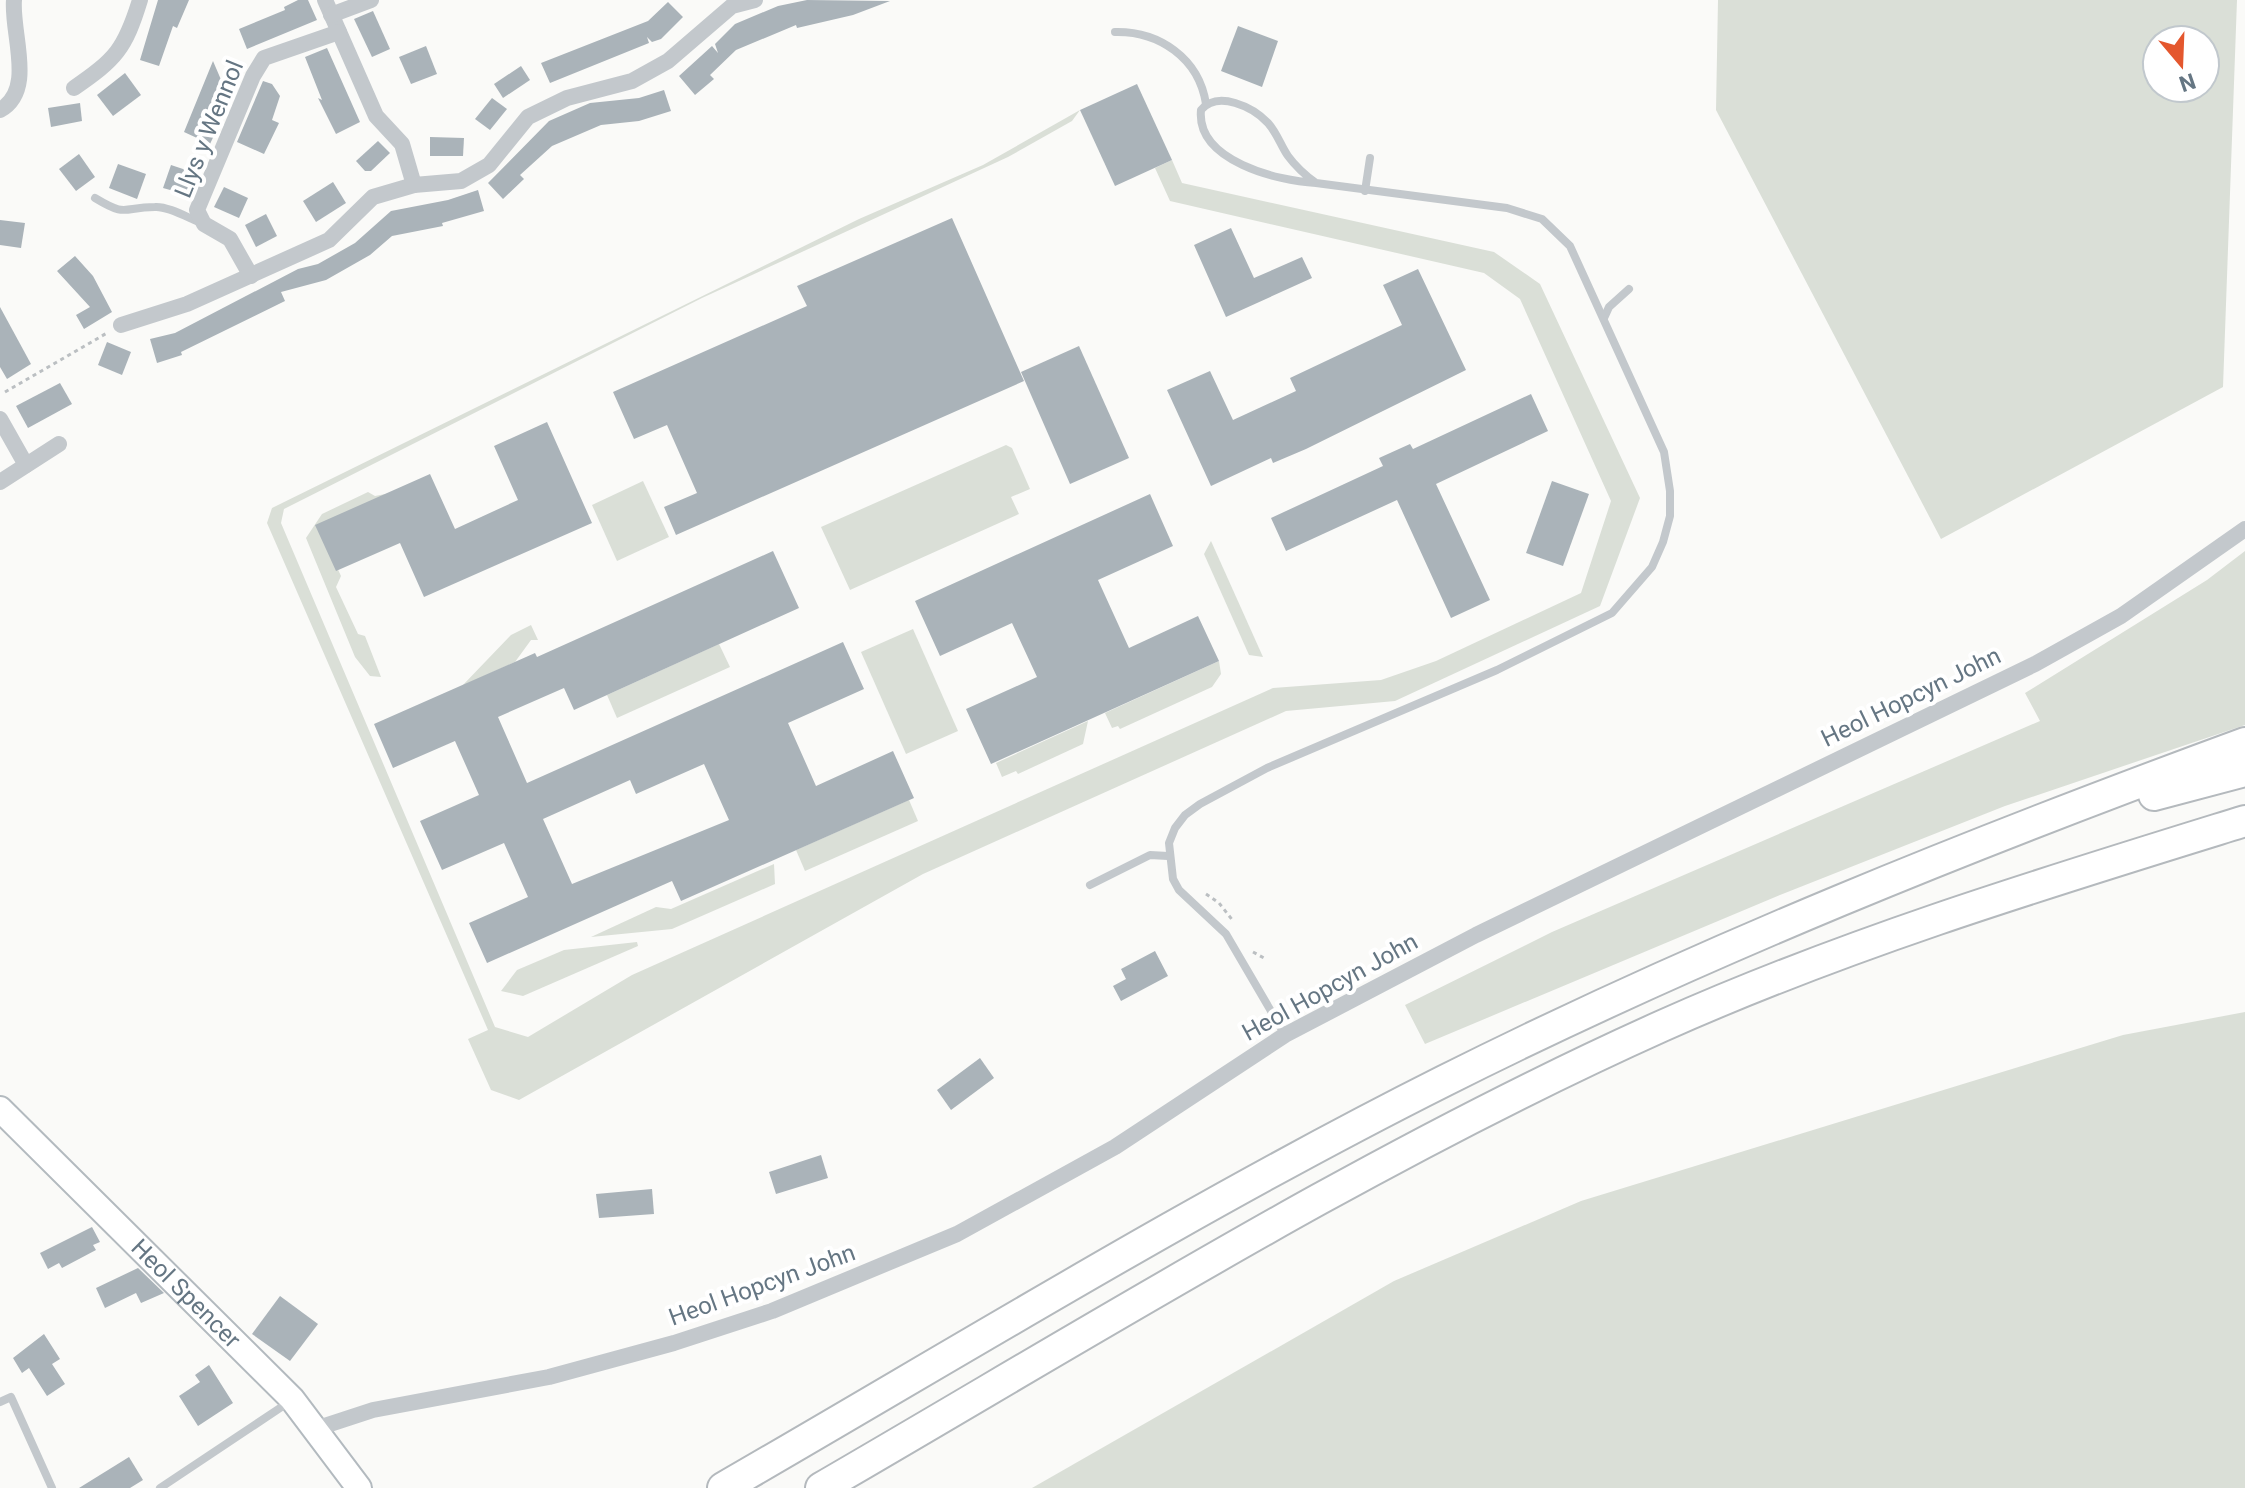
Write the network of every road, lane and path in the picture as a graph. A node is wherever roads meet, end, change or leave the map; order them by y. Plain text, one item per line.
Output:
1 (140, 0) edge
2 (371, 0) edge
3 (755, 0) edge
4 (731, 3) edge
5 (9, 5) edge
6 (328, 8) edge
7 (339, 32) junction
8 (1115, 32) dead end
9 (74, 88) dead end
10 (1206, 104) junction
11 (0, 110) edge
12 (1370, 158) dead end
13 (1316, 183) junction
14 (414, 185) junction
15 (1365, 191) junction
16 (95, 198) dead end
17 (204, 224) junction
18 (251, 276) junction
19 (1629, 289) dead end
20 (1604, 318) junction
21 (121, 325) joint
22 (5, 392) dead end
23 (0, 419) edge
24 (59, 444) dead end
25 (26, 465) junction
26 (0, 482) edge
27 (2245, 529) edge
28 (2245, 743) edge
29 (2245, 771) edge
30 (2245, 821) edge
31 (2245, 842) edge
32 (1168, 856) junction
33 (1897, 877) junction
34 (1090, 885) dead end
35 (2025, 889) junction
36 (1201, 891) dead end
37 (1240, 932) dead end
38 (1250, 949) dead end
39 (1264, 958) dead end
40 (1285, 1035) junction
41 (0, 1109) edge
42 (292, 1399) junction
43 (0, 1402) edge
44 (315, 1429) junction
45 (52, 1488) edge
46 (160, 1488) edge
47 (359, 1488) edge
48 (723, 1488) edge
49 (821, 1488) edge

1 - 9 street
2 - 6 street
3 - 4 street
4 - 14 street
5 - 11 street
6 - 7 street
7 - 14 street
7 - 17 street, Llys y Wennol
8 - 10 lane
10 - 13 lane
10 - 13 lane
12 - 15 lane
13 - 15 lane
14 - 18 street
15 - 20 lane
16 - 17 lane
17 - 18 street, Llys y Wennol
18 - 21 street
19 - 20 lane
20 - 32 lane
21 - 22 path
23 - 25 street
24 - 25 street
25 - 26 street
27 - 40 street, Heol Hopcyn John
28 - 33 highway
29 - 33 highway
30 - 35 highway
31 - 35 highway
32 - 34 lane
32 - 40 lane
33 - 48 highway
35 - 49 highway
36 - 37 path
38 - 39 path
40 - 44 street, Heol Hopcyn John
41 - 42 street, Heol Spencer
42 - 44 street, Heol Spencer
42 - 46 lane
43 - 45 lane
44 - 47 street, Heol Spencer

